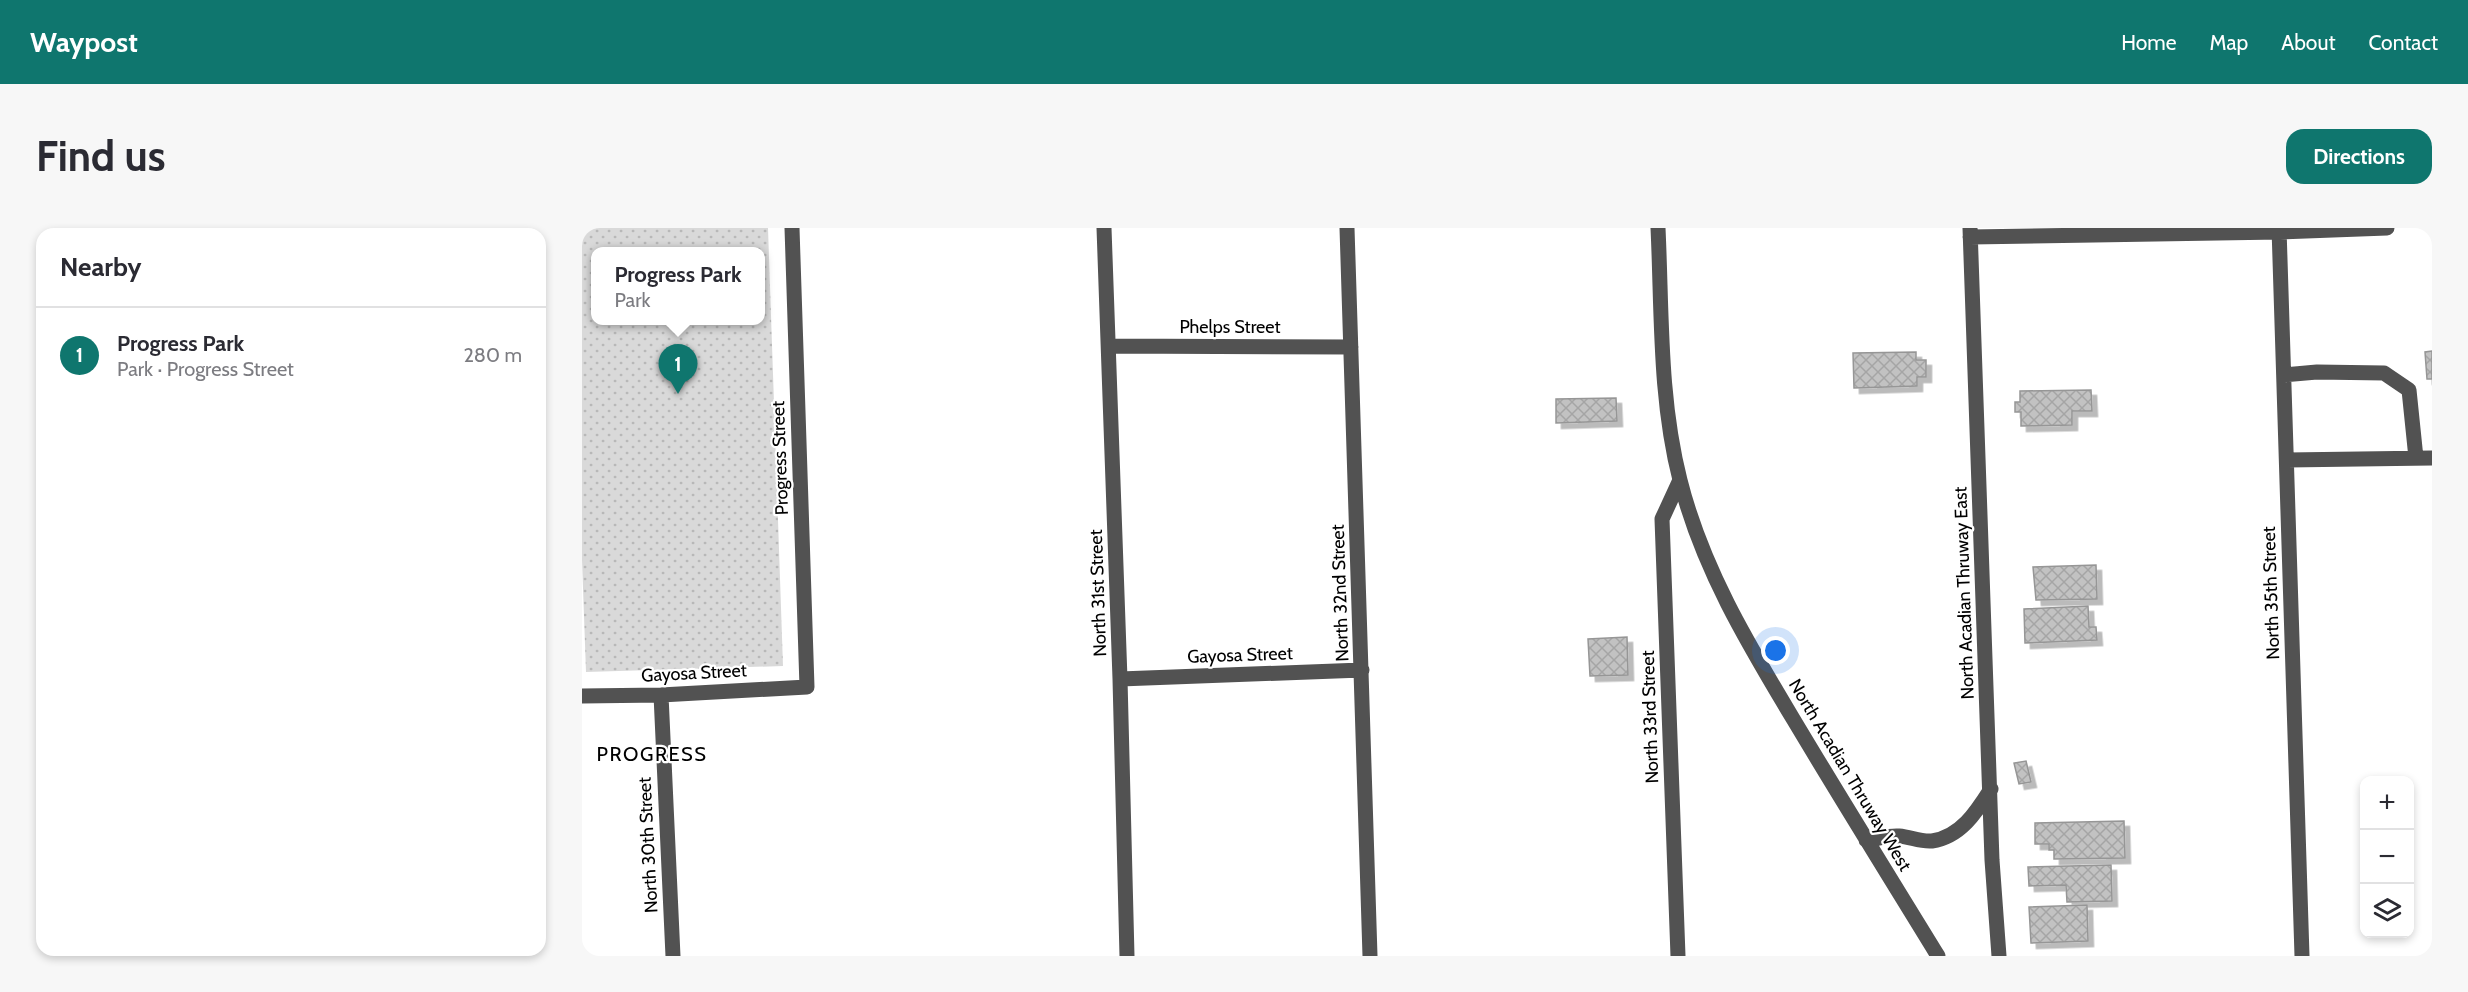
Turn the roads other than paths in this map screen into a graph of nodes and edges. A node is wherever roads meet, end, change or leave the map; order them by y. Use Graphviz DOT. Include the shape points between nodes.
graph roads {
  1 [pos="792,228"];
  2 [pos="1104,228"];
  3 [pos="1347,228"];
  4 [pos="1659,228"];
  5 [pos="2387,228"];
  6 [pos="2280,230"];
  7 [pos="1970,232"];
  8 [pos="1109,346"];
  9 [pos="1352,347"];
  10 [pos="2284,375"];
  11 [pos="2424,458"];
  12 [pos="2287,460"];
  13 [pos="1680,480"];
  14 [pos="1362,670"];
  15 [pos="1120,679"];
  16 [pos="807,687"];
  17 [pos="661,695"];
  18 [pos="582,696"];
  19 [pos="1990,789"];
  20 [pos="1866,840"];
  21 [pos="673,956"];
  22 [pos="1127,956"];
  23 [pos="1370,956"];
  24 [pos="1678,956"];
  25 [pos="1938,956"];
  26 [pos="1999,956"];
  27 [pos="2302,956"];
  1 -- 16 [label="street, Progress Street"];
  2 -- 8 [label="street, North 31st Street"];
  3 -- 9 [label="street, North 32nd Street"];
  4 -- 13 [label="street, North Acadian Thruway West" via="1665,389"];
  5 -- 6 [label="street"];
  6 -- 7 [label="street"];
  6 -- 10 [label="street, North 35th Street"];
  7 -- 19 [label="street, North Acadian Thruway East"];
  8 -- 9 [label="street, Phelps Street"];
  8 -- 15 [label="street, North 31st Street"];
  9 -- 14 [label="street, North 32nd Street"];
  10 -- 11 [label="street" via="2384,373 2409,390"];
  10 -- 12 [label="street, North 35th Street"];
  11 -- 12 [label="street"];
  12 -- 27 [label="street, North 35th Street"];
  13 -- 20 [label="street, North Acadian Thruway West" via="1717,585"];
  13 -- 24 [label="street, North 33rd Street" via="1662,519"];
  14 -- 15 [label="street, Gayosa Street"];
  14 -- 23 [label="street, North 32nd Street"];
  15 -- 22 [label="street, North 31st Street"];
  16 -- 17 [label="street, Gayosa Street"];
  17 -- 18 [label="street, Gayosa Street"];
  17 -- 21 [label="street, North 30th Street"];
  19 -- 20 [label="street" via="1974,816 1951,835 1933,841 1900,836"];
  19 -- 26 [label="street, North Acadian Thruway East"];
  20 -- 25 [label="street, North Acadian Thruway West"];
}
